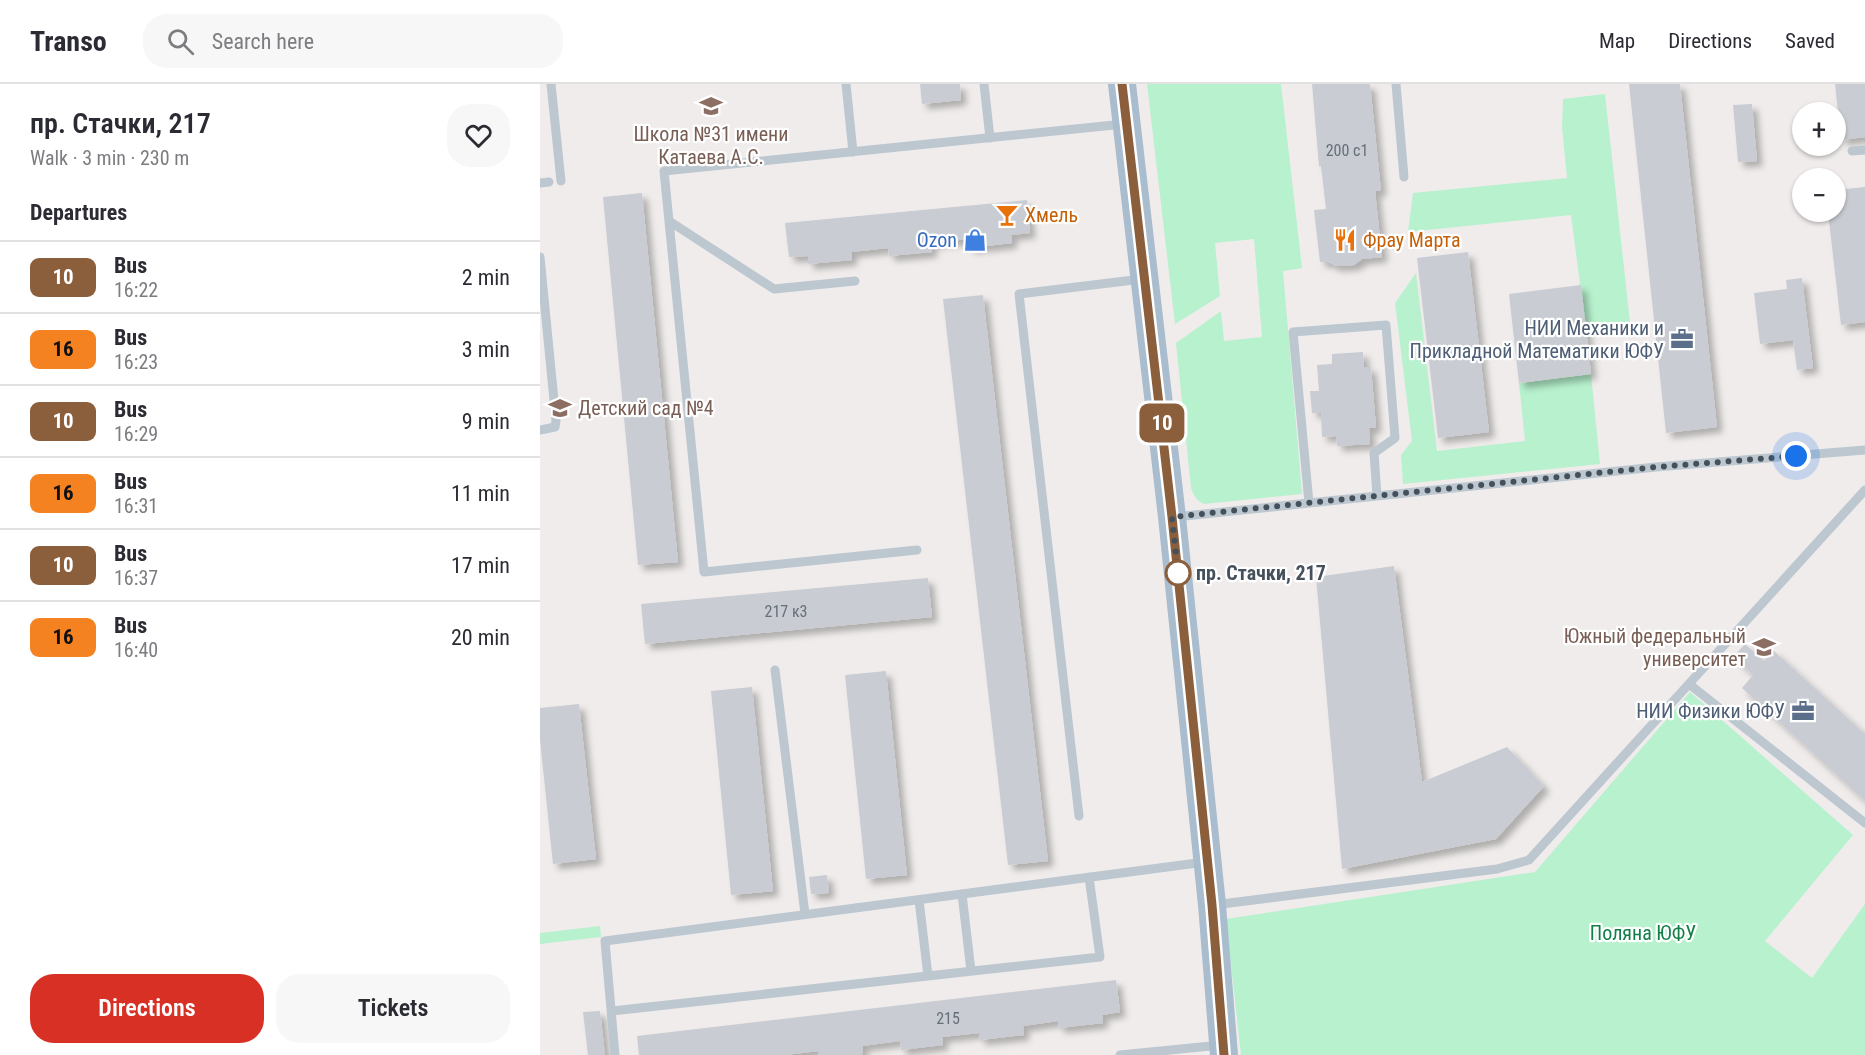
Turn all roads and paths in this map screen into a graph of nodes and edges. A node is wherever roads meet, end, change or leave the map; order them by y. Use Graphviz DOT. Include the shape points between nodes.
graph roads {
  1 [pos="551,84"];
  2 [pos="846,84"];
  3 [pos="984,84"];
  4 [pos="1122,84"];
  5 [pos="1396,84"];
  6 [pos="1127,124"];
  7 [pos="990,138"];
  8 [pos="1865,150"];
  9 [pos="1852,151"];
  10 [pos="853,152"];
  11 [pos="1404,177"];
  12 [pos="561,180"];
  13 [pos="669,221"];
  14 [pos="540,257"];
  15 [pos="1144,279"];
  16 [pos="855,281"];
  17 [pos="540,430"];
  18 [pos="1865,450"];
  19 [pos="1377,496"];
  20 [pos="1863,496"];
  21 [pos="1309,503"];
  22 [pos="1172,517"];
  23 [pos="917,550"];
  24 [pos="775,670"];
  25 [pos="1689,684"];
  26 [pos="1079,816"];
  27 [pos="1865,823"];
  28 [pos="1207,862"];
  29 [pos="1089,877"];
  30 [pos="962,894"];
  31 [pos="919,900"];
  32 [pos="1212,905"];
  33 [pos="805,914"];
  34 [pos="971,971"];
  35 [pos="928,976"];
  36 [pos="612,1011"];
  37 [pos="1224,1050"];
  38 [pos="615,1055"];
  39 [pos="1120,1055"];
  1 -- 12 [label="lane"];
  2 -- 10 [label="lane"];
  3 -- 7 [label="lane"];
  4 -- 6 [label="main road"];
  5 -- 11 [label="lane"];
  6 -- 7 [label="lane"];
  6 -- 15 [label="main road"];
  7 -- 10 [label="lane"];
  8 -- 9 [label="lane"];
  10 -- 13 [label="lane" via="664,171"];
  13 -- 16 [label="lane" via="774,289"];
  13 -- 23 [label="lane" via="704,572"];
  14 -- 17 [label="lane" via="556,421 555,427"];
  15 -- 22 [label="main road"];
  15 -- 26 [label="lane" via="1019,294"];
  18 -- 19 [label="lane"];
  19 -- 21 [label="lane"];
  19 -- 21 [label="lane" via="1374,453 1395,438 1386,325 1293,332"];
  20 -- 25 [label="lane"];
  21 -- 22 [label="lane"];
  22 -- 28 [label="main road"];
  24 -- 33 [label="lane"];
  25 -- 27 [label="lane"];
  25 -- 32 [label="lane" via="1529,860 1497,869"];
  28 -- 29 [label="lane"];
  28 -- 32 [label="main road"];
  29 -- 30 [label="lane"];
  29 -- 34 [label="lane" via="1100,957"];
  30 -- 31 [label="lane"];
  30 -- 34 [label="lane"];
  31 -- 33 [label="lane"];
  31 -- 35 [label="lane"];
  32 -- 37 [label="main road"];
  33 -- 36 [label="lane" via="605,941"];
  34 -- 35 [label="lane"];
  35 -- 36 [label="lane"];
  36 -- 38 [label="lane"];
  37 -- 39 [label="lane"];
}
